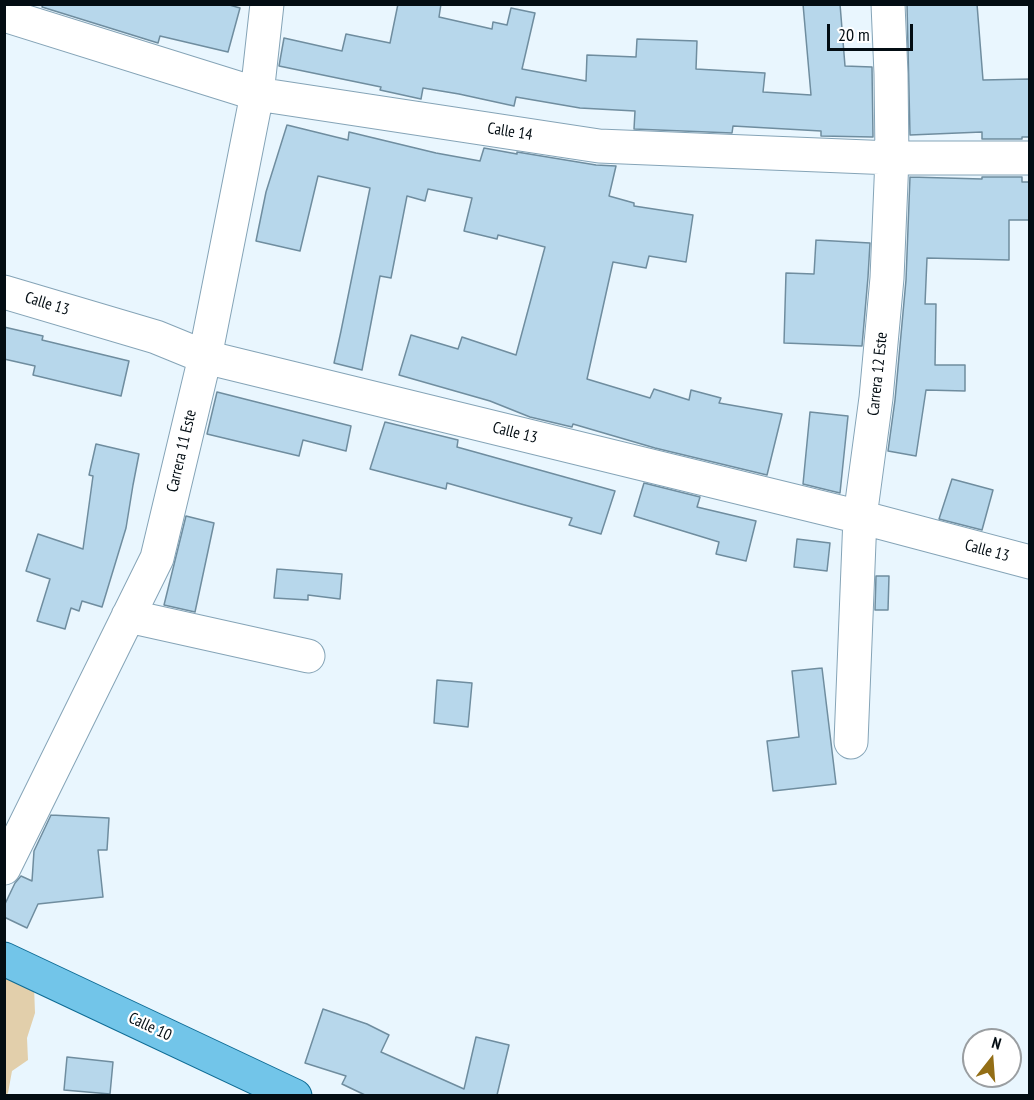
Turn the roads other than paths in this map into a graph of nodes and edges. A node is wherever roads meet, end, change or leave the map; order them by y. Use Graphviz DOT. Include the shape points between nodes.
graph roads {
  1 [pos="267,4"];
  2 [pos="888,4"];
  3 [pos="4,15"];
  4 [pos="257,94"];
  5 [pos="892,158"];
  6 [pos="1029,158"];
  7 [pos="4,292"];
  8 [pos="205,357"];
  9 [pos="860,517"];
  10 [pos="1029,562"];
  11 [pos="128,616"];
  12 [pos="308,656"];
  13 [pos="850,742"];
  14 [pos="4,868"];
  15 [pos="4,959"];
  16 [pos="295,1095"];
  1 -- 4 [label="street, Carrera 11 Este"];
  2 -- 5 [label="street, Carrera 12 Este"];
  3 -- 4 [label="street, Calle 14"];
  4 -- 5 [label="street, Calle 14" via="599,146"];
  4 -- 8 [label="street, Carrera 11 Este"];
  5 -- 6 [label="street, Calle 14"];
  5 -- 9 [label="street, Carrera 12 Este" via="887,278"];
  7 -- 8 [label="street, Calle 13" via="156,337"];
  8 -- 9 [label="street, Calle 13"];
  8 -- 11 [label="street, Carrera 11 Este" via="157,558"];
  9 -- 10 [label="street, Calle 13"];
  9 -- 13 [label="street, Carrera 12 Este"];
  11 -- 12 [label="street"];
  11 -- 14 [label="street, Carrera 11 Este"];
  15 -- 16 [label="main road, Calle 10"];
}
